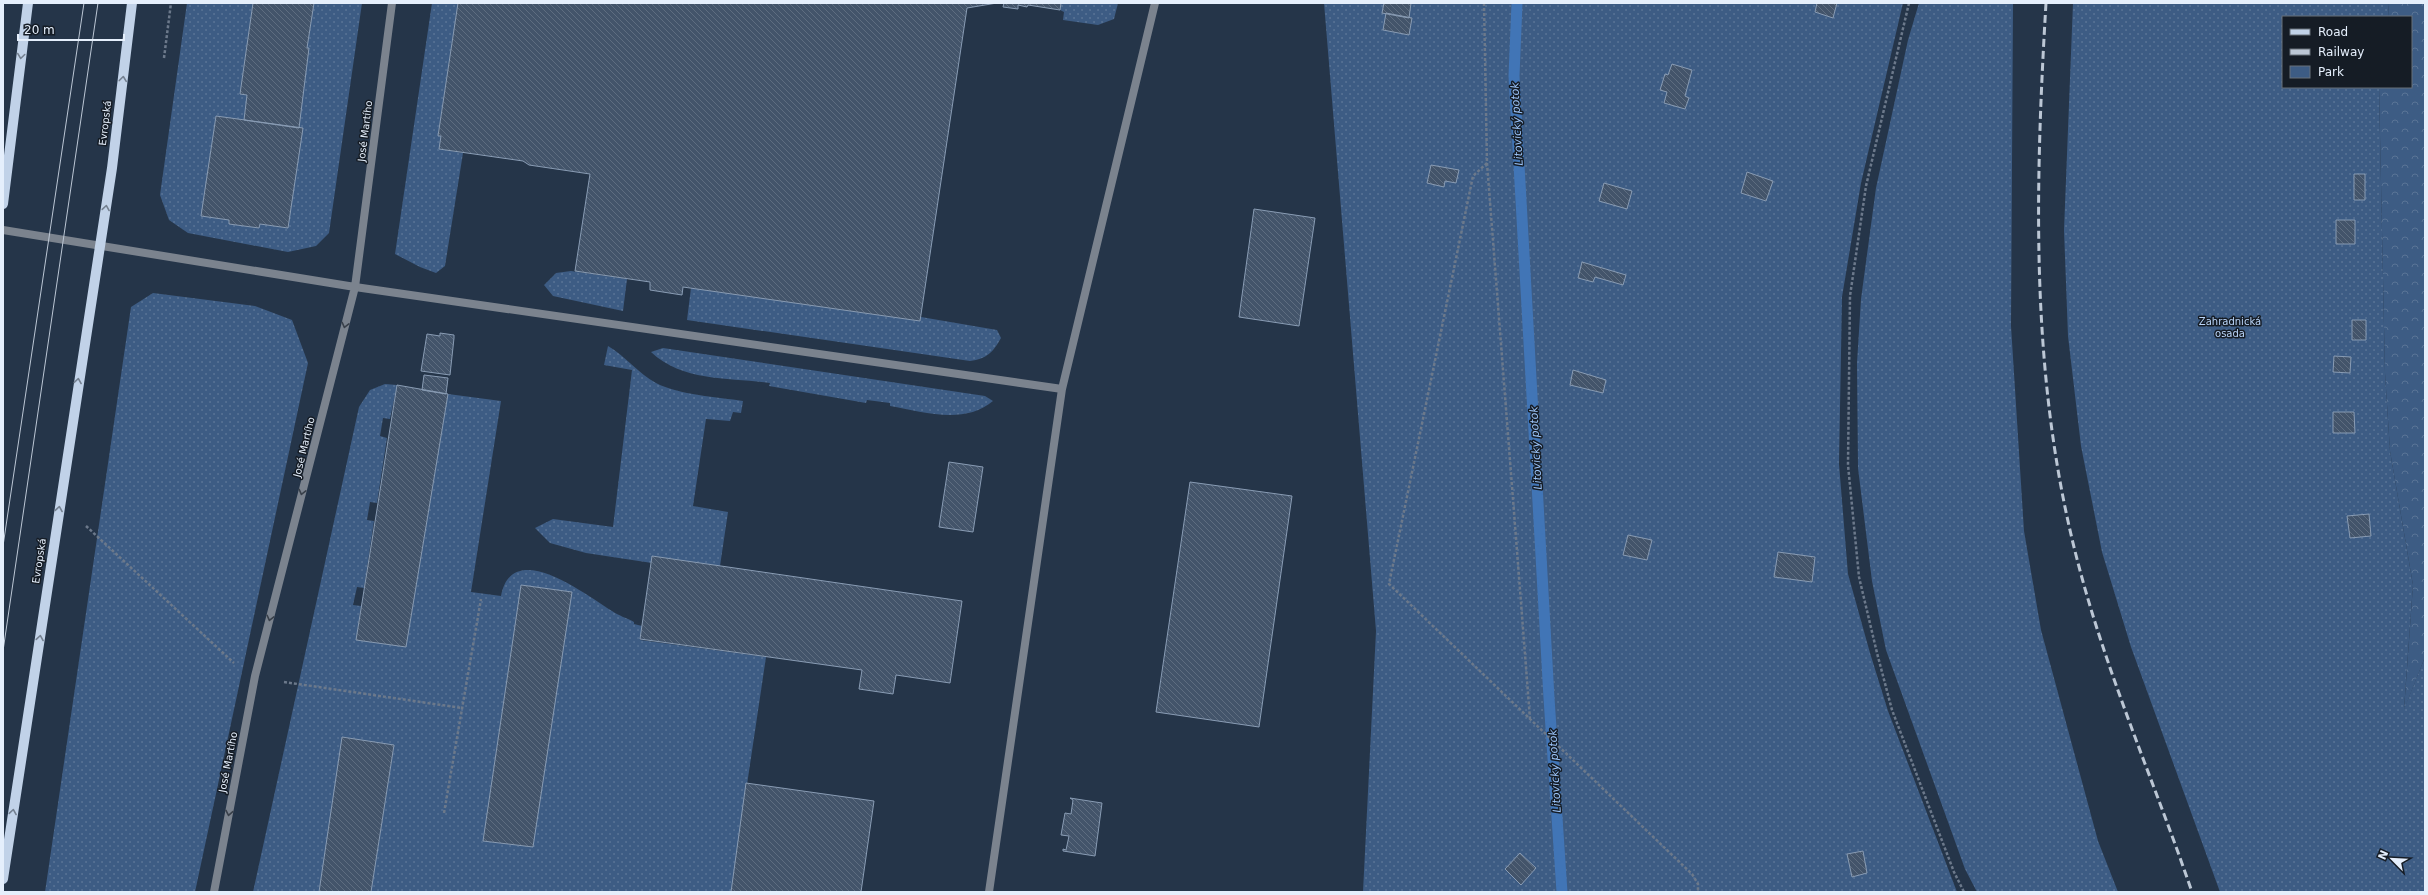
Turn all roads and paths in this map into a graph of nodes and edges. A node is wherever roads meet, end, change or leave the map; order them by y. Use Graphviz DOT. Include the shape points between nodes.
graph roads {
  1 [pos="28,3"];
  2 [pos="132,3"];
  3 [pos="171,3"];
  4 [pos="392,3"];
  5 [pos="1155,3"];
  6 [pos="1484,3"];
  7 [pos="1909,3"];
  8 [pos="164,58"];
  9 [pos="1487,163"];
  10 [pos="3,204"];
  11 [pos="3,230"];
  12 [pos="100,247"];
  13 [pos="355,287"];
  14 [pos="1062,389"];
  15 [pos="86,526"];
  16 [pos="480,599"];
  17 [pos="235,664"];
  18 [pos="284,682"];
  19 [pos="462,708"];
  20 [pos="1530,720"];
  21 [pos="444,813"];
  22 [pos="3,879"];
  23 [pos="214,892"];
  24 [pos="989,892"];
  25 [pos="1698,892"];
  26 [pos="1964,892"];
  1 -- 10 [label="main road, one-way"];
  12 -- 2 [label="main road, Evropská, one-way"];
  3 -- 8 [label="path"];
  4 -- 13 [label="street, José Martího"];
  5 -- 14 [label="street"];
  6 -- 9 [label="path"];
  7 -- 26 [label="path" via="1866,186 1850,296 1848,464 1859,577 1892,710"];
  9 -- 20 [label="path"];
  9 -- 20 [label="path" via="1473,176 1389,584"];
  11 -- 12 [label="street"];
  12 -- 13 [label="street"];
  22 -- 12 [label="main road, Evropská, one-way"];
  13 -- 14 [label="street"];
  13 -- 23 [label="street, José Martího, one-way" via="255,676"];
  14 -- 24 [label="street"];
  15 -- 17 [label="path"];
  16 -- 19 [label="path"];
  18 -- 19 [label="path"];
  19 -- 21 [label="path"];
  20 -- 25 [label="path" via="1692,874 1698,884"];
}
